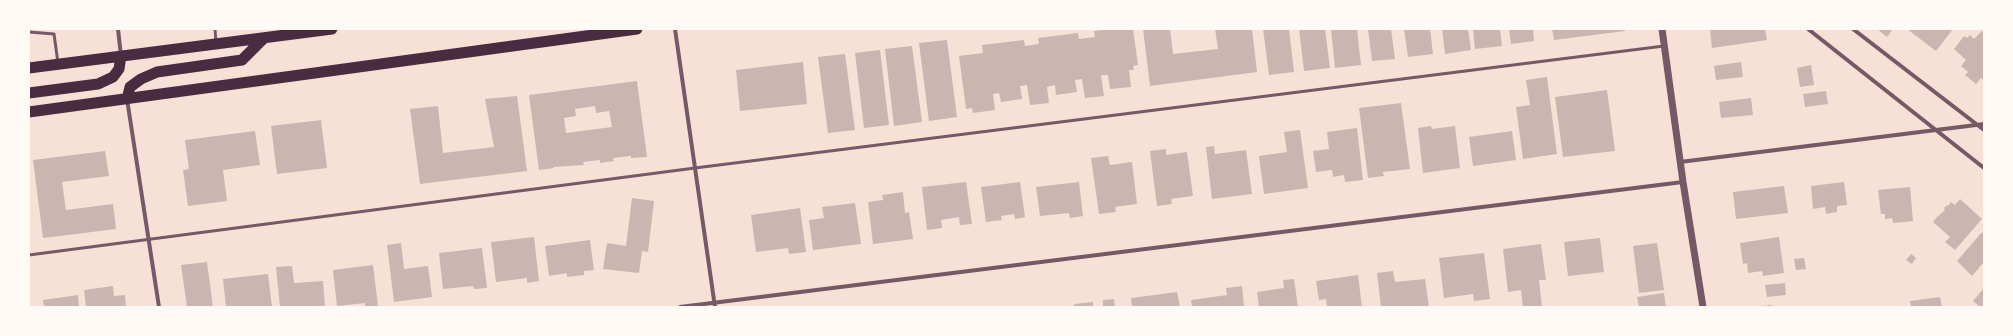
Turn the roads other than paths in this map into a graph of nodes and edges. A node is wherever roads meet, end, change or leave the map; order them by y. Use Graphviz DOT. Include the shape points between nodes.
graph roads {
  1 [pos="118,29"];
  2 [pos="215,29"];
  3 [pos="332,29"];
  4 [pos="636,29"];
  5 [pos="675,29"];
  6 [pos="1662,29"];
  7 [pos="1808,29"];
  8 [pos="1853,29"];
  9 [pos="29,32"];
  10 [pos="264,38"];
  11 [pos="216,44"];
  12 [pos="1664,46"];
  13 [pos="122,56"];
  14 [pos="58,65"];
  15 [pos="29,68"];
  16 [pos="29,93"];
  17 [pos="127,99"];
  18 [pos="29,112"];
  19 [pos="1984,124"];
  20 [pos="1977,125"];
  21 [pos="1937,130"];
  22 [pos="1984,130"];
  23 [pos="1680,162"];
  24 [pos="695,168"];
  25 [pos="1984,168"];
  26 [pos="1683,182"];
  27 [pos="148,239"];
  28 [pos="29,255"];
  29 [pos="714,305"];
  30 [pos="159,307"];
  31 [pos="680,307"];
  32 [pos="1703,307"];
  1 -- 13 [label="street"];
  2 -- 11 [label="lane"];
  3 -- 10 [label="highway"];
  4 -- 17 [label="highway"];
  5 -- 24 [label="street"];
  6 -- 12 [label="street"];
  7 -- 21 [label="street"];
  8 -- 20 [label="street"];
  9 -- 14 [label="lane" via="54,34"];
  10 -- 11 [label="highway"];
  10 -- 17 [label="highway" via="242,60 157,72 130,87"];
  11 -- 13 [label="highway"];
  12 -- 23 [label="street"];
  12 -- 24 [label="lane"];
  13 -- 14 [label="highway"];
  13 -- 16 [label="highway" via="119,69 113,77 98,84"];
  14 -- 15 [label="highway"];
  17 -- 18 [label="highway"];
  17 -- 27 [label="street"];
  19 -- 20 [label="street"];
  20 -- 21 [label="street"];
  20 -- 22 [label="street"];
  21 -- 23 [label="street"];
  21 -- 25 [label="street"];
  23 -- 26 [label="street"];
  24 -- 27 [label="lane"];
  24 -- 29 [label="street"];
  26 -- 29 [label="street"];
  26 -- 32 [label="street"];
  27 -- 28 [label="lane"];
  27 -- 30 [label="street"];
  29 -- 31 [label="street"];
}
